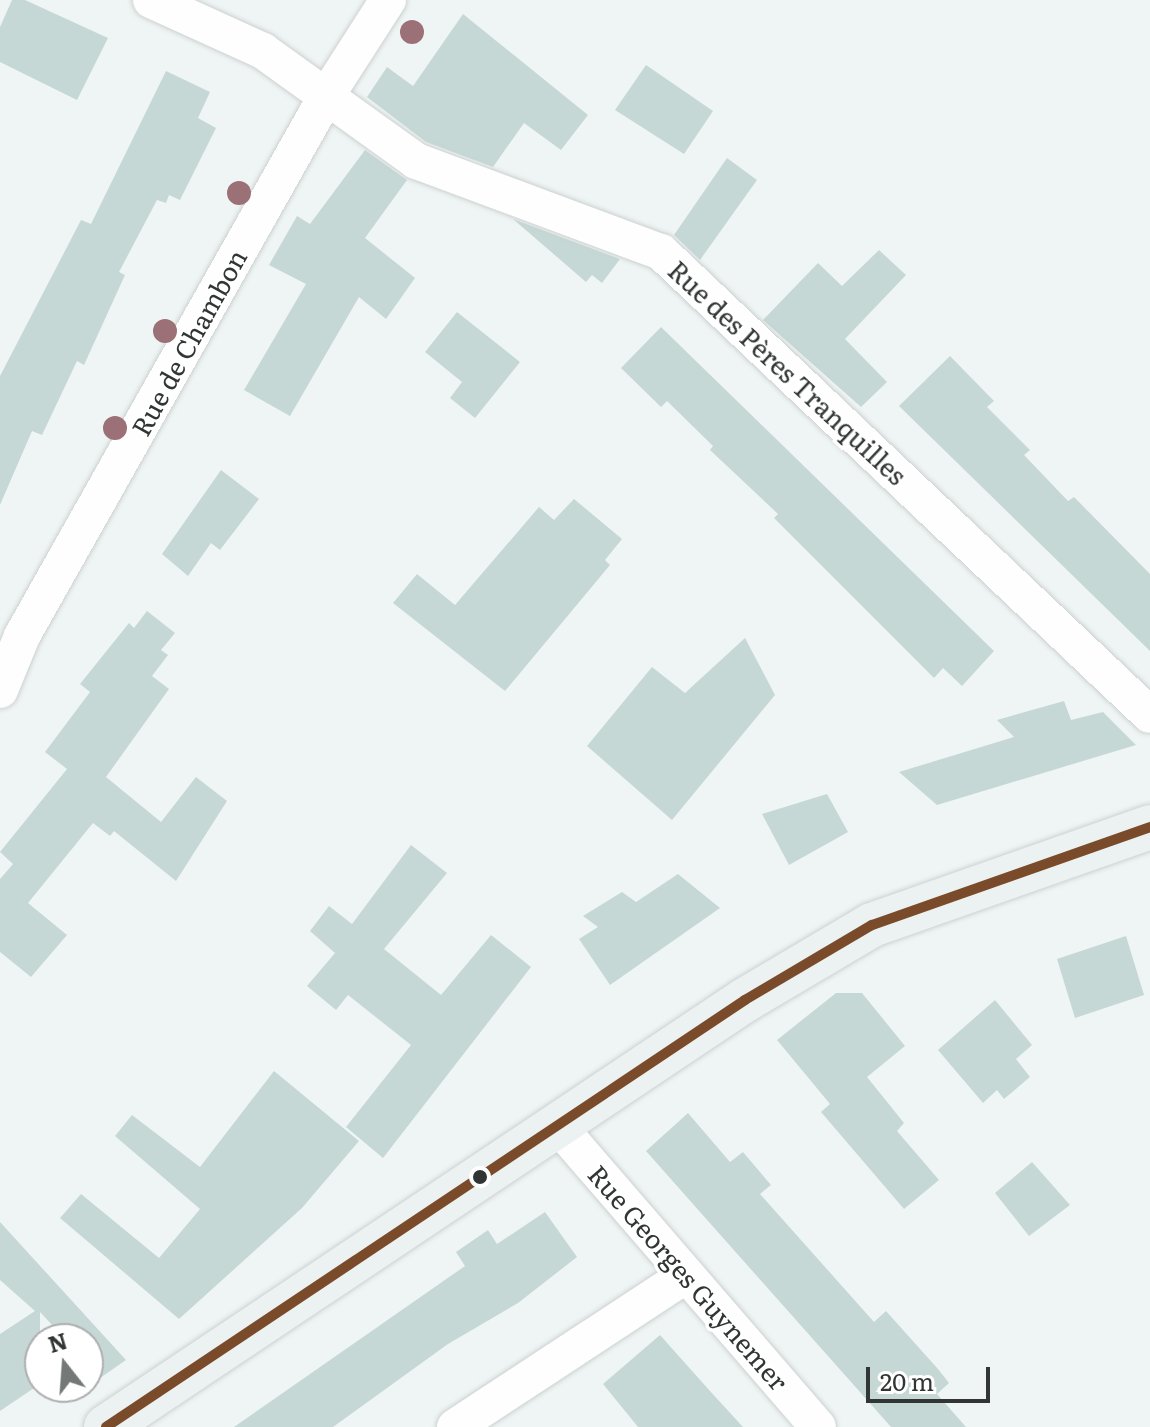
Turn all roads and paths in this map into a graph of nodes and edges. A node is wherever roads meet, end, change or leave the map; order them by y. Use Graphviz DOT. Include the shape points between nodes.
graph roads {
  1 [pos="151,0"];
  2 [pos="388,0"];
  3 [pos="327,95"];
  4 [pos="0,690"];
  5 [pos="1150,715"];
  6 [pos="1150,827"];
  7 [pos="559,1127"];
  8 [pos="685,1276"];
  9 [pos="106,1427"];
  10 [pos="455,1427"];
  11 [pos="818,1427"];
  1 -- 3 [label="street, Rue des Pères Tranquilles" via="263,51"];
  2 -- 3 [label="street, Rue de Chambon"];
  3 -- 4 [label="street, Rue de Chambon" via="22,636"];
  3 -- 5 [label="street, Rue des Pères Tranquilles" via="416,161 661,252"];
  6 -- 7 [label="main road" via="872,925 745,1000"];
  7 -- 8 [label="street, Rue Georges Guynemer"];
  7 -- 9 [label="main road"];
  8 -- 10 [label="street"];
  8 -- 11 [label="street, Rue Georges Guynemer"];
}
